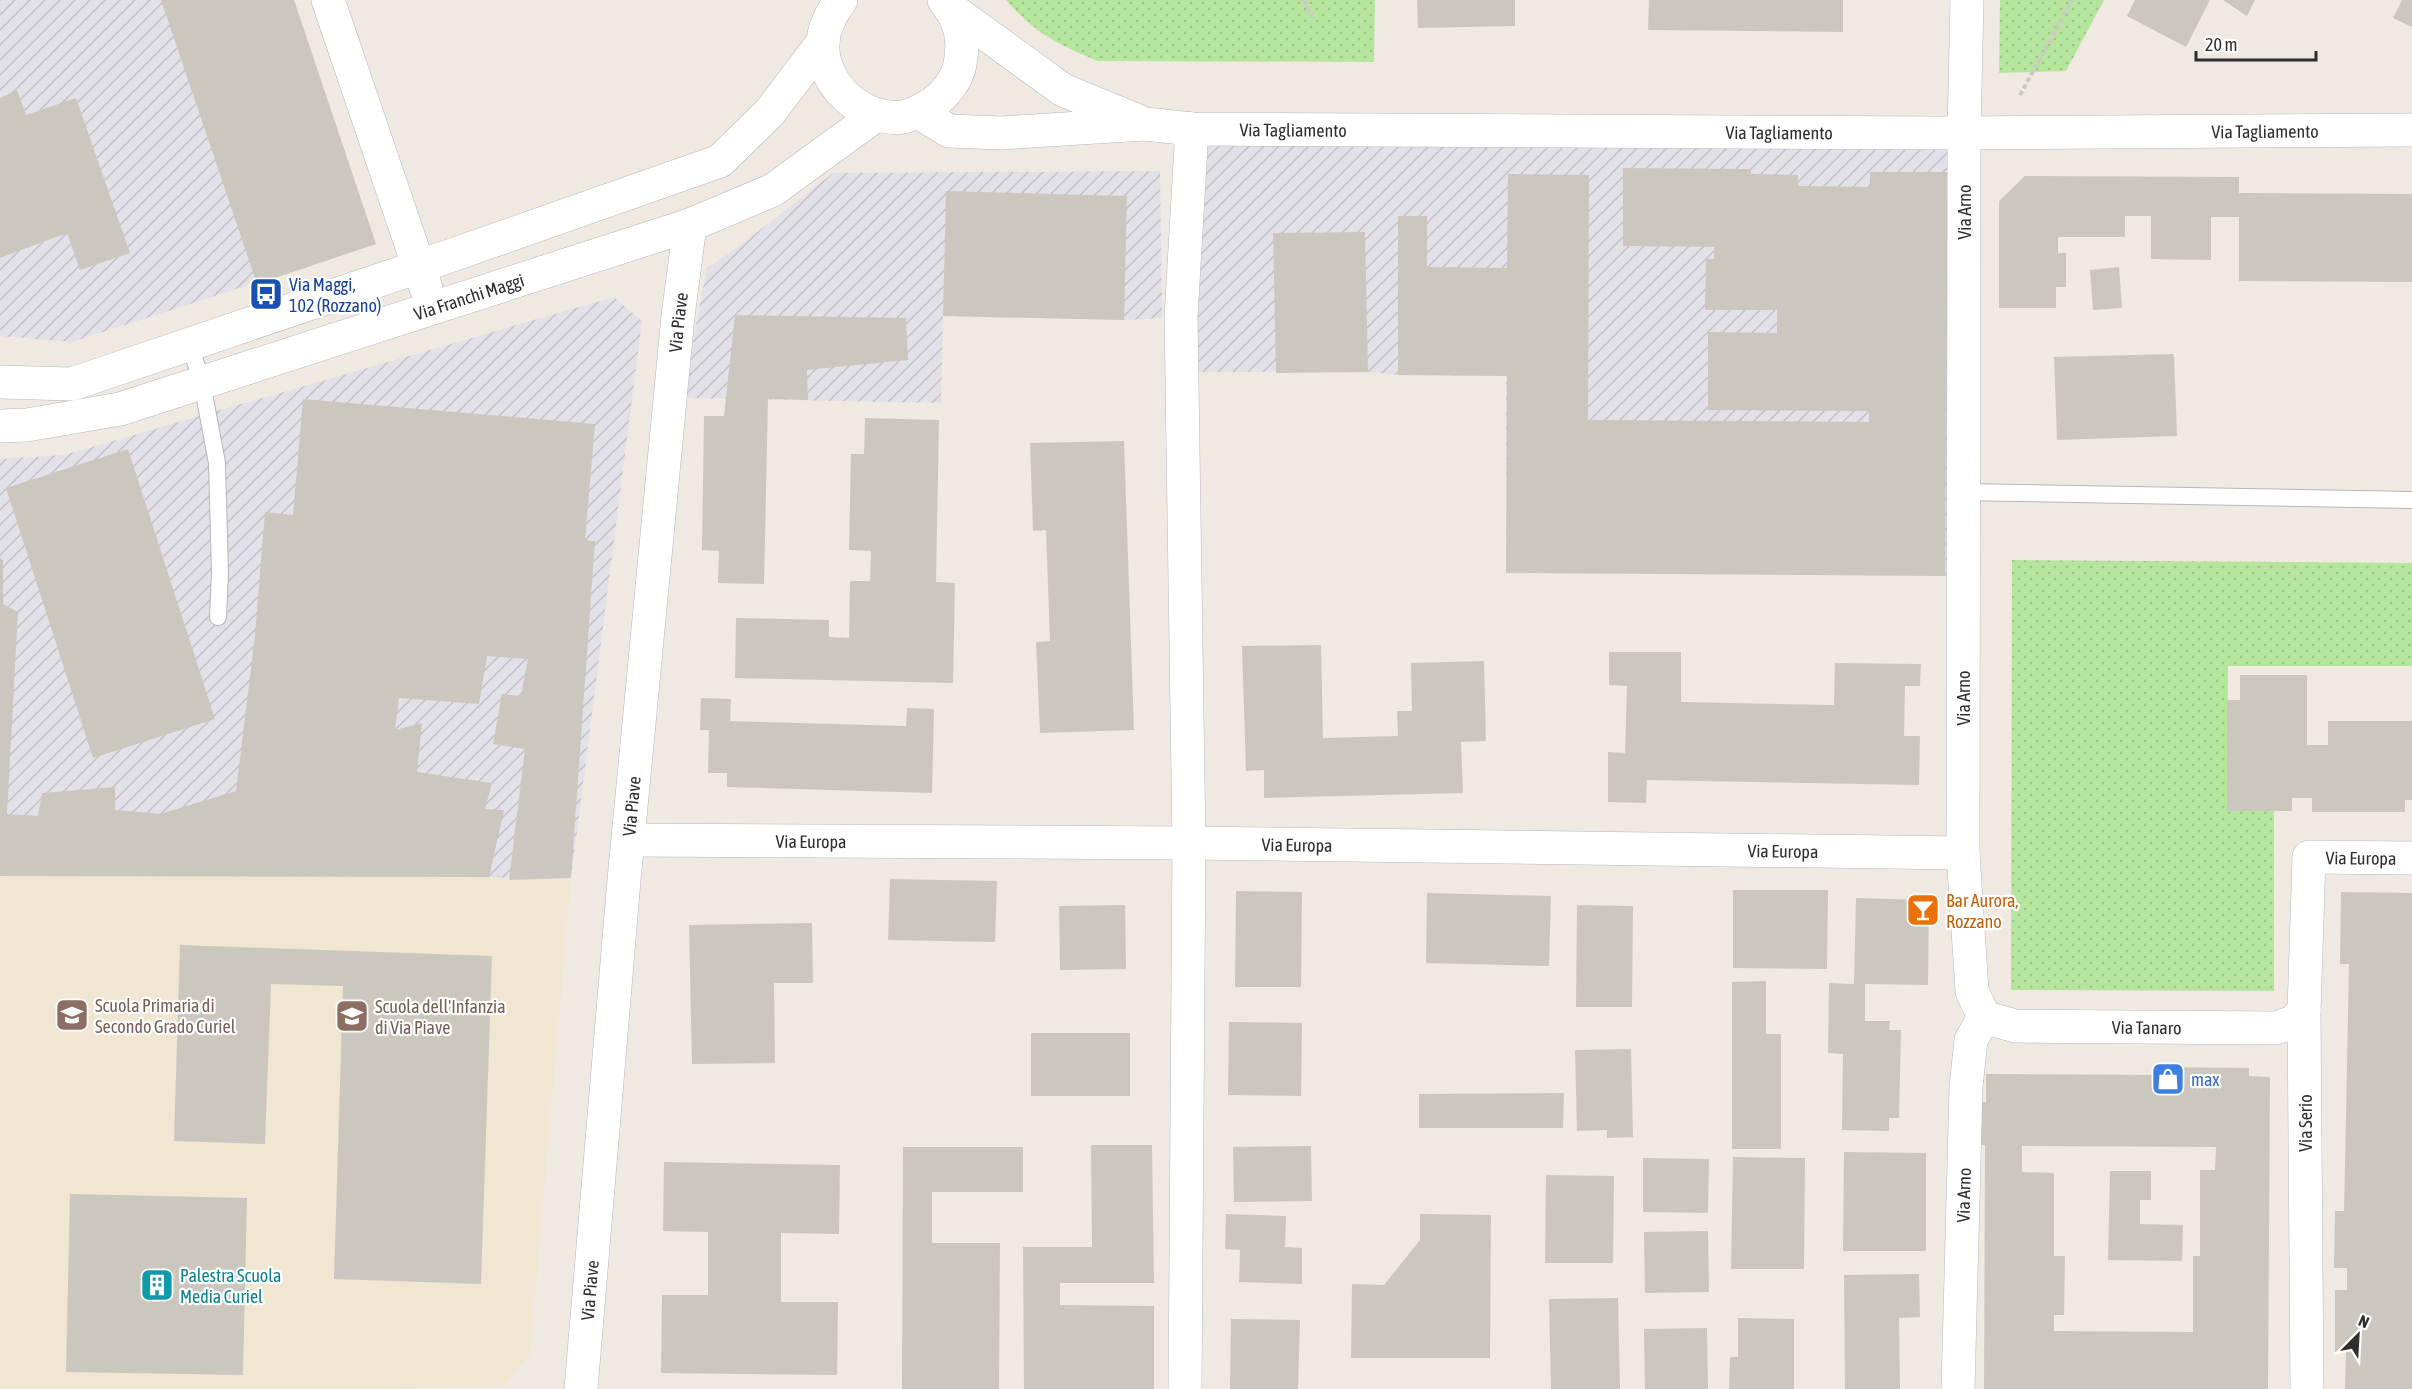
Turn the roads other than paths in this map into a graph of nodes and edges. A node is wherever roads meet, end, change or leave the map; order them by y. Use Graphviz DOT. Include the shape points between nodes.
graph roads {
  1 [pos="328,0"];
  2 [pos="841,0"];
  3 [pos="1966,0"];
  4 [pos="949,6"];
  5 [pos="823,42"];
  6 [pos="918,112"];
  7 [pos="876,115"];
  8 [pos="1145,124"];
  9 [pos="1192,129"];
  10 [pos="2412,130"];
  11 [pos="1964,133"];
  12 [pos="690,225"];
  13 [pos="418,267"];
  14 [pos="432,307"];
  15 [pos="190,345"];
  16 [pos="0,382"];
  17 [pos="202,382"];
  18 [pos="0,426"];
  19 [pos="1964,492"];
  20 [pos="2412,500"];
  21 [pos="218,617"];
  22 [pos="629,840"];
  23 [pos="1189,843"];
  24 [pos="1963,853"];
  25 [pos="2309,857"];
  26 [pos="2412,858"];
  27 [pos="2304,1011"];
  28 [pos="1984,1017"];
  29 [pos="582,1389"];
  30 [pos="1185,1389"];
  31 [pos="1958,1389"];
  32 [pos="2307,1389"];
  1 -- 13 [label="street"];
  2 -- 5 [label="street" via="829,17"];
  3 -- 11 [label="street, Via Arno"];
  4 -- 6 [label="street" via="963,46 958,72 942,97"];
  4 -- 8 [label="street, Via Tagliamento" via="1063,90"];
  5 -- 7 [label="street" via="826,68 844,97"];
  5 -- 13 [label="street" via="770,112 720,161"];
  6 -- 7 [label="street" via="903,117"];
  6 -- 8 [label="street, Via Tagliamento" via="949,131 1001,133"];
  7 -- 12 [label="street, Via Franchi Maggi" via="773,190"];
  8 -- 9 [label="street, Via Tagliamento"];
  9 -- 11 [label="street, Via Tagliamento"];
  9 -- 23 [label="street" via="1181,317"];
  10 -- 11 [label="street, Via Tagliamento"];
  11 -- 19 [label="street, Via Arno"];
  12 -- 14 [label="street, Via Franchi Maggi"];
  12 -- 22 [label="street, Via Piave"];
  13 -- 14 [label="street"];
  13 -- 15 [label="street"];
  14 -- 17 [label="street, Via Franchi Maggi"];
  15 -- 16 [label="street" via="72,384"];
  15 -- 17 [label="lane"];
  17 -- 18 [label="street, Via Franchi Maggi" via="120,409"];
  17 -- 21 [label="lane" via="217,463"];
  19 -- 20 [label="lane"];
  19 -- 24 [label="street, Via Arno"];
  22 -- 23 [label="street, Via Europa"];
  22 -- 29 [label="street, Via Piave"];
  23 -- 24 [label="street, Via Europa"];
  23 -- 30 [label="street"];
  24 -- 28 [label="street, Via Arno" via="1972,991"];
  25 -- 26 [label="street, Via Europa"];
  25 -- 27 [label="street, Via Serio"];
  27 -- 28 [label="street, Via Tanaro" via="2293,1022 2276,1028 2016,1026"];
  27 -- 32 [label="street, Via Serio"];
  28 -- 31 [label="street, Via Arno" via="1971,1040 1966,1087"];
}
